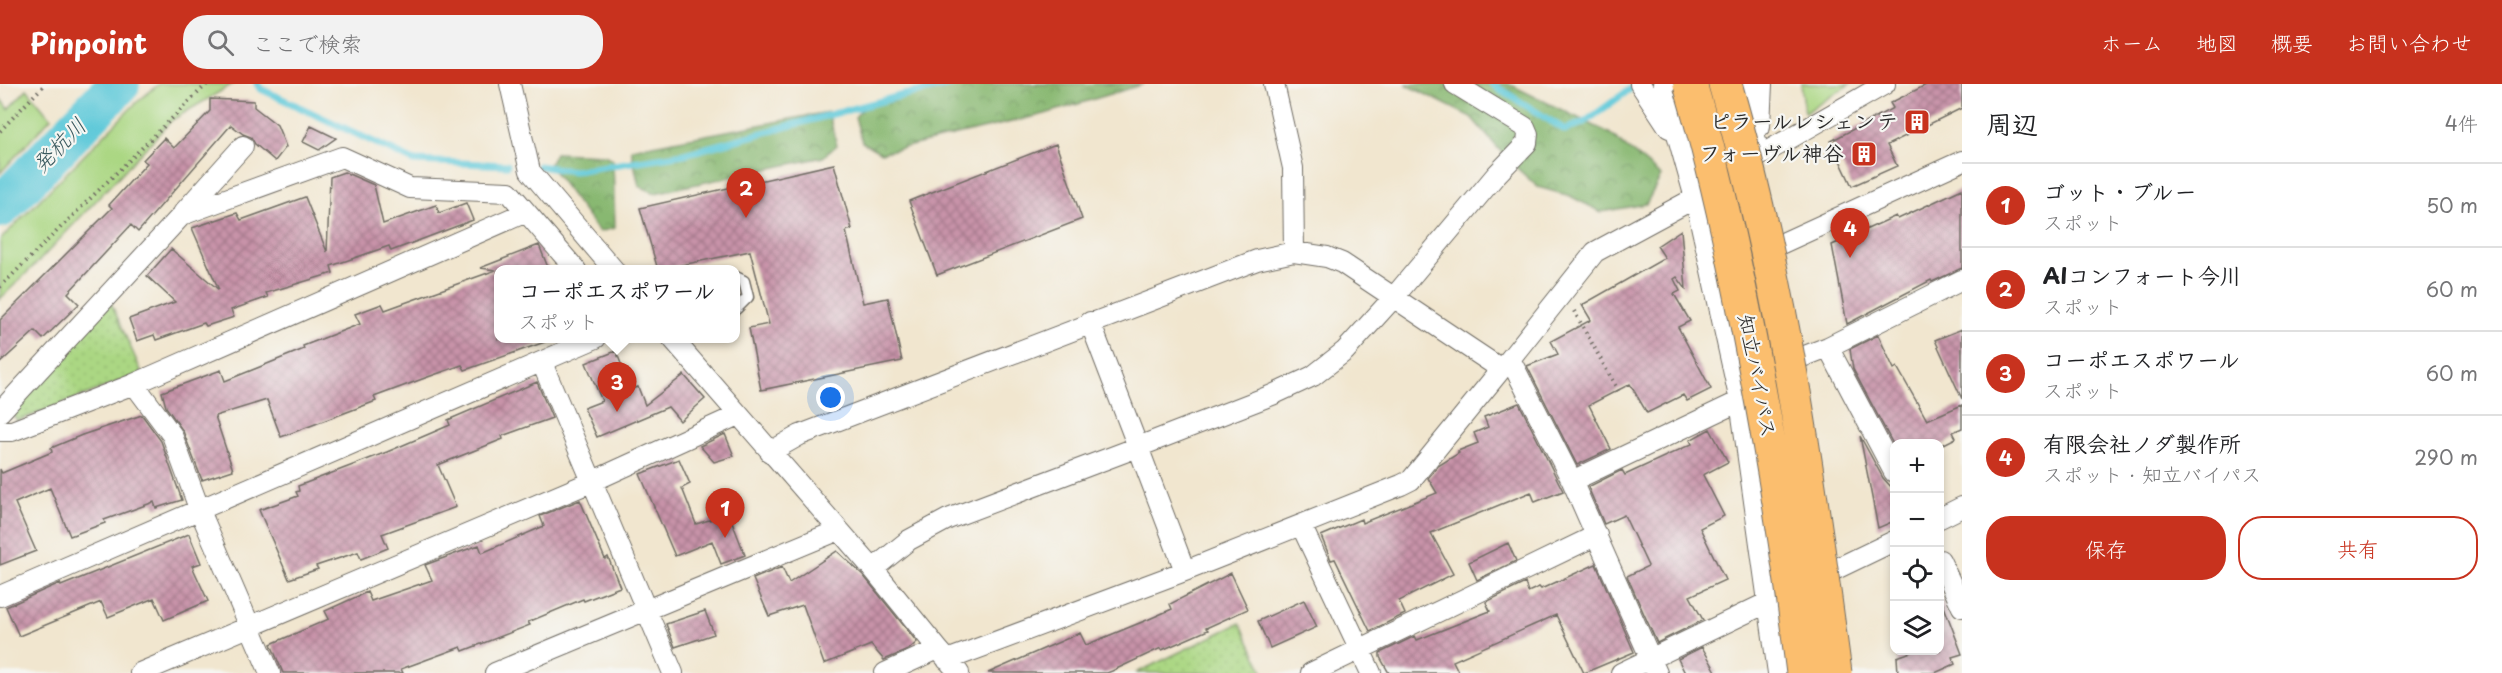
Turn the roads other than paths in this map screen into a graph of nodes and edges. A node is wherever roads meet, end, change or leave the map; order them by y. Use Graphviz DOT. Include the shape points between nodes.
graph roads {
  1 [pos="510,84"];
  2 [pos="1274,84"];
  3 [pos="1455,84"];
  4 [pos="1640,84"];
  5 [pos="1663,84"];
  6 [pos="1690,84"];
  7 [pos="1725,84"];
  8 [pos="1744,84"];
  9 [pos="1762,84"];
  10 [pos="1885,84"];
  11 [pos="1679,143"];
  12 [pos="243,146"];
  13 [pos="1759,156"];
  14 [pos="1962,161"];
  15 [pos="1695,198"];
  16 [pos="526,212"];
  17 [pos="182,214"];
  18 [pos="1776,246"];
  19 [pos="1294,252"];
  20 [pos="572,265"];
  21 [pos="611,265"];
  22 [pos="740,279"];
  23 [pos="1962,280"];
  24 [pos="1394,297"];
  25 [pos="740,304"];
  26 [pos="1090,322"];
  27 [pos="587,343"];
  28 [pos="675,343"];
  29 [pos="1828,347"];
  30 [pos="1797,359"];
  31 [pos="542,363"];
  32 [pos="1505,364"];
  33 [pos="134,384"];
  34 [pos="1740,401"];
  35 [pos="0,412"];
  36 [pos="738,415"];
  37 [pos="0,430"];
  38 [pos="1137,447"];
  39 [pos="770,452"];
  40 [pos="1890,464"];
  41 [pos="1572,481"];
  42 [pos="591,482"];
  43 [pos="1962,507"];
  44 [pos="200,511"];
  45 [pos="1944,517"];
  46 [pos="1302,525"];
  47 [pos="839,530"];
  48 [pos="1597,535"];
  49 [pos="1890,542"];
  50 [pos="873,569"];
  51 [pos="1944,569"];
  52 [pos="1185,571"];
  53 [pos="1831,572"];
  54 [pos="0,596"];
  55 [pos="1769,602"];
  56 [pos="1962,607"];
  57 [pos="647,611"];
  58 [pos="250,625"];
  59 [pos="1358,649"];
  60 [pos="948,661"];
  61 [pos="1653,665"];
  62 [pos="140,673"];
  63 [pos="270,673"];
  64 [pos="495,673"];
  65 [pos="673,673"];
  66 [pos="885,673"];
  67 [pos="1311,673"];
  68 [pos="1371,673"];
  69 [pos="1620,673"];
  70 [pos="1778,673"];
  71 [pos="1803,673"];
  72 [pos="1835,673"];
  73 [pos="1843,673"];
  1 -- 21 [label="street" via="530,171"];
  2 -- 19 [label="street" via="1293,168"];
  3 -- 24 [label="street" via="1525,127 1527,143"];
  4 -- 11 [label="street"];
  5 -- 11 [label="street"];
  6 -- 71 [label="highway, 知立バイパス, bridge" via="1707,140 1740,290 1774,468"];
  7 -- 72 [label="highway, 知立バイパス, bridge" via="1784,333 1813,501"];
  8 -- 13 [label="street"];
  9 -- 13 [label="street"];
  10 -- 13 [label="street"];
  11 -- 15 [label="street"];
  12 -- 17 [label="street"];
  13 -- 18 [label="street"];
  14 -- 18 [label="street"];
  15 -- 32 [label="street" via="1595,252"];
  15 -- 34 [label="street"];
  16 -- 17 [label="street" via="509,192 410,188 342,157"];
  16 -- 20 [label="street"];
  16 -- 33 [label="street"];
  17 -- 35 [label="street"];
  18 -- 30 [label="street"];
  19 -- 24 [label="street" via="1342,263"];
  19 -- 26 [label="street" via="1257,260"];
  22 -- 25 [label="lane" via="748,297"];
  23 -- 29 [label="street"];
  24 -- 32 [label="street"];
  24 -- 38 [label="street" via="1346,351 1313,376"];
  26 -- 38 [label="street"];
  26 -- 39 [label="street" via="800,435"];
  27 -- 31 [label="street"];
  28 -- 36 [label="street"];
  29 -- 30 [label="street"];
  29 -- 40 [label="street"];
  30 -- 53 [label="street"];
  31 -- 42 [label="street"];
  31 -- 44 [label="street"];
  32 -- 41 [label="street"];
  32 -- 46 [label="street" via="1411,480"];
  33 -- 37 [label="street" via="12,431"];
  33 -- 44 [label="street" via="172,435"];
  34 -- 41 [label="street"];
  34 -- 55 [label="street"];
  36 -- 39 [label="street"];
  36 -- 42 [label="street"];
  38 -- 50 [label="street" via="948,519 909,540"];
  38 -- 52 [label="street"];
  39 -- 47 [label="street"];
  41 -- 48 [label="street"];
  42 -- 57 [label="street"];
  42 -- 58 [label="street"];
  43 -- 45 [label="street"];
  44 -- 54 [label="street"];
  44 -- 58 [label="street"];
  46 -- 52 [label="street"];
  46 -- 59 [label="street"];
  47 -- 50 [label="street"];
  47 -- 57 [label="street"];
  48 -- 59 [label="street"];
  48 -- 61 [label="street"];
  49 -- 53 [label="street"];
  50 -- 60 [label="street"];
  51 -- 56 [label="street"];
  52 -- 60 [label="street"];
  53 -- 55 [label="street"];
  53 -- 73 [label="street"];
  55 -- 61 [label="street"];
  55 -- 70 [label="street"];
  57 -- 64 [label="street"];
  57 -- 65 [label="street"];
  58 -- 62 [label="street"];
  58 -- 63 [label="street"];
  59 -- 67 [label="street"];
  59 -- 68 [label="street"];
  60 -- 66 [label="street"];
  61 -- 69 [label="street"];
}
